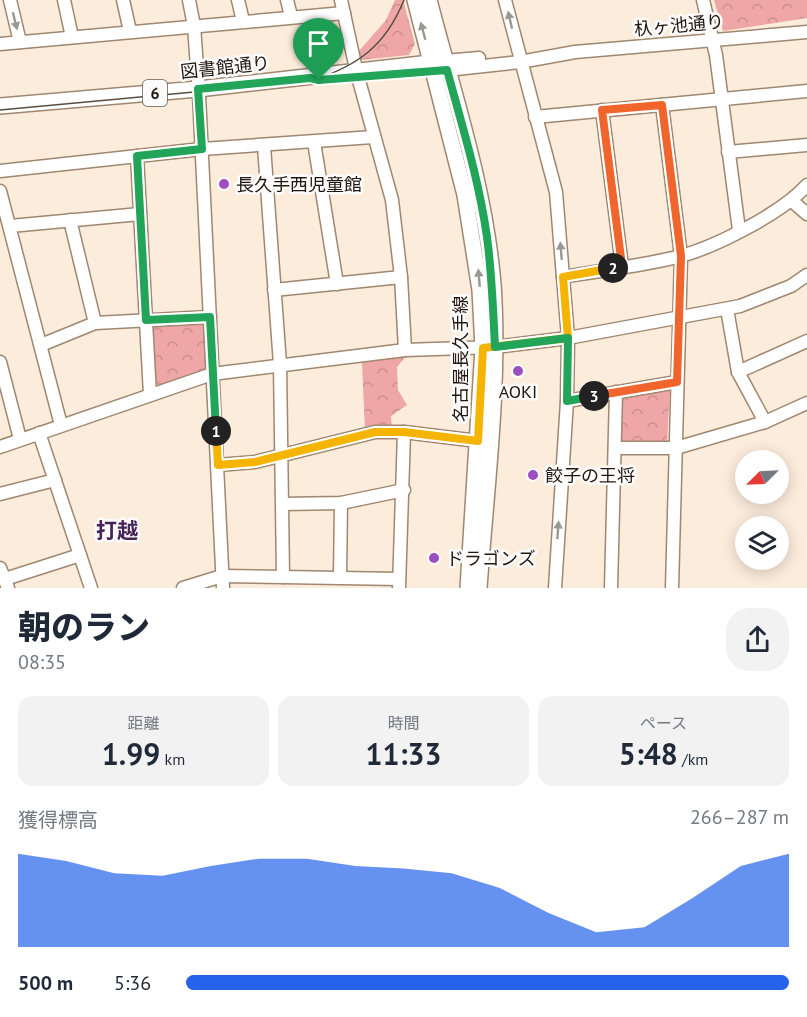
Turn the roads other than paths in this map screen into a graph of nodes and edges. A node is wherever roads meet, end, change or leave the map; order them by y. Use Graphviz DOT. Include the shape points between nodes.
graph roads {
  1 [pos="10,0"];
  2 [pos="64,0"];
  3 [pos="123,0"];
  4 [pos="189,0"];
  5 [pos="238,0"];
  6 [pos="287,0"];
  7 [pos="340,0"];
  8 [pos="415,0"];
  9 [pos="429,0"];
  10 [pos="505,0"];
  11 [pos="703,0"];
  12 [pos="344,13"];
  13 [pos="291,16"];
  14 [pos="243,21"];
  15 [pos="194,26"];
  16 [pos="130,32"];
  17 [pos="807,32"];
  18 [pos="72,37"];
  19 [pos="713,40"];
  20 [pos="20,42"];
  21 [pos="0,44"];
  22 [pos="519,58"];
  23 [pos="439,67"];
  24 [pos="357,73"];
  25 [pos="198,89"];
  26 [pos="807,91"];
  27 [pos="722,99"];
  28 [pos="662,105"];
  29 [pos="0,106"];
  30 [pos="602,110"];
  31 [pos="535,117"];
  32 [pos="373,137"];
  33 [pos="314,142"];
  34 [pos="807,145"];
  35 [pos="264,146"];
  36 [pos="202,149"];
  37 [pos="728,152"];
  38 [pos="137,156"];
  39 [pos="0,171"];
  40 [pos="807,184"];
  41 [pos="0,191"];
  42 [pos="792,201"];
  43 [pos="140,214"];
  44 [pos="807,214"];
  45 [pos="70,220"];
  46 [pos="10,226"];
  47 [pos="739,231"];
  48 [pos="681,256"];
  49 [pos="622,266"];
  50 [pos="401,277"];
  51 [pos="563,277"];
  52 [pos="806,280"];
  53 [pos="337,284"];
  54 [pos="274,290"];
  55 [pos="727,309"];
  56 [pos="210,317"];
  57 [pos="679,319"];
  58 [pos="146,320"];
  59 [pos="95,323"];
  60 [pos="568,338"];
  61 [pos="807,341"];
  62 [pos="41,345"];
  63 [pos="489,347"];
  64 [pos="405,350"];
  65 [pos="0,362"];
  66 [pos="280,364"];
  67 [pos="738,372"];
  68 [pos="212,374"];
  69 [pos="677,382"];
  70 [pos="616,392"];
  71 [pos="150,395"];
  72 [pos="567,401"];
  73 [pos="807,403"];
  74 [pos="765,422"];
  75 [pos="62,425"];
  76 [pos="39,432"];
  77 [pos="404,432"];
  78 [pos="20,440"];
  79 [pos="478,441"];
  80 [pos="0,447"];
  81 [pos="615,448"];
  82 [pos="676,448"];
  83 [pos="284,455"];
  84 [pos="218,465"];
  85 [pos="55,480"];
  86 [pos="404,490"];
  87 [pos="0,494"];
  88 [pos="342,503"];
  89 [pos="283,504"];
  90 [pos="80,555"];
  91 [pos="283,577"];
  92 [pos="4,578"];
  93 [pos="340,578"];
  94 [pos="222,582"];
  95 [pos="399,584"];
  96 [pos="91,588"];
  97 [pos="183,588"];
  98 [pos="468,588"];
  99 [pos="479,588"];
  100 [pos="555,588"];
  101 [pos="611,588"];
  102 [pos="672,588"];
  1 -- 20 [label="street, one-way"];
  2 -- 18 [label="street"];
  3 -- 16 [label="street"];
  4 -- 15 [label="street"];
  5 -- 14 [label="street"];
  6 -- 13 [label="street"];
  7 -- 12 [label="street"];
  23 -- 8 [label="main road, one-way"];
  9 -- 23 [label="main road"];
  22 -- 10 [label="street, one-way"];
  11 -- 19 [label="street"];
  12 -- 13 [label="street"];
  12 -- 24 [label="street"];
  13 -- 14 [label="street"];
  14 -- 15 [label="street"];
  15 -- 16 [label="street"];
  15 -- 25 [label="street"];
  16 -- 18 [label="street"];
  17 -- 19 [label="street, 杁ヶ池通り"];
  18 -- 20 [label="street"];
  19 -- 22 [label="street, 杁ヶ池通り"];
  19 -- 27 [label="street"];
  20 -- 21 [label="street"];
  22 -- 23 [label="street, 杁ヶ池通り"];
  22 -- 31 [label="street"];
  23 -- 24 [label="main road, 図書館通り / 6"];
  23 -- 63 [label="main road, 名古屋長久手線" via="478,188 487,235 493,284"];
  24 -- 25 [label="main road, 図書館通り / 6"];
  24 -- 32 [label="street"];
  25 -- 29 [label="main road, 図書館通り / 6"];
  25 -- 36 [label="street"];
  26 -- 27 [label="street"];
  27 -- 28 [label="street"];
  27 -- 37 [label="street"];
  28 -- 30 [label="street"];
  28 -- 48 [label="street"];
  30 -- 31 [label="street"];
  30 -- 49 [label="street"];
  51 -- 31 [label="street, one-way" via="556,192"];
  32 -- 33 [label="street"];
  32 -- 50 [label="street" via="392,200"];
  33 -- 35 [label="street"];
  33 -- 53 [label="street"];
  34 -- 37 [label="street"];
  35 -- 36 [label="street"];
  35 -- 54 [label="street"];
  36 -- 38 [label="street"];
  36 -- 56 [label="street"];
  37 -- 47 [label="street"];
  38 -- 39 [label="street"];
  38 -- 43 [label="street"];
  40 -- 42 [label="street"];
  41 -- 46 [label="street"];
  42 -- 44 [label="street"];
  42 -- 47 [label="street"];
  43 -- 45 [label="street"];
  43 -- 58 [label="street"];
  45 -- 46 [label="street"];
  45 -- 59 [label="street"];
  46 -- 62 [label="street"];
  47 -- 48 [label="street"];
  48 -- 49 [label="street"];
  48 -- 57 [label="street"];
  49 -- 51 [label="street"];
  50 -- 53 [label="street"];
  50 -- 64 [label="street"];
  51 -- 60 [label="street"];
  52 -- 55 [label="street"];
  53 -- 54 [label="street"];
  54 -- 66 [label="street"];
  55 -- 57 [label="street"];
  55 -- 67 [label="street"];
  56 -- 58 [label="street"];
  56 -- 68 [label="street"];
  57 -- 60 [label="street"];
  57 -- 69 [label="street"];
  58 -- 59 [label="street"];
  58 -- 71 [label="street"];
  59 -- 62 [label="street"];
  60 -- 63 [label="street"];
  60 -- 72 [label="street"];
  61 -- 67 [label="street"];
  62 -- 75 [label="street"];
  63 -- 64 [label="street"];
  63 -- 79 [label="main road, 名古屋長久手線"];
  63 -- 99 [label="main road, 名古屋長久手線"];
  64 -- 66 [label="street"];
  65 -- 78 [label="street"];
  66 -- 68 [label="street"];
  66 -- 83 [label="street"];
  67 -- 74 [label="street"];
  68 -- 71 [label="street"];
  68 -- 84 [label="street"];
  69 -- 70 [label="street"];
  69 -- 82 [label="street"];
  70 -- 72 [label="street"];
  70 -- 81 [label="street"];
  71 -- 75 [label="street"];
  100 -- 72 [label="street, one-way"];
  73 -- 74 [label="street"];
  74 -- 82 [label="street"];
  75 -- 76 [label="street"];
  76 -- 78 [label="street"];
  76 -- 85 [label="street"];
  77 -- 79 [label="street"];
  77 -- 83 [label="street" via="375,432"];
  77 -- 86 [label="street"];
  78 -- 80 [label="street"];
  79 -- 98 [label="main road, 名古屋長久手線"];
  81 -- 82 [label="street"];
  81 -- 101 [label="street"];
  82 -- 102 [label="street"];
  83 -- 84 [label="street"];
  83 -- 89 [label="street"];
  84 -- 94 [label="street"];
  85 -- 87 [label="street"];
  85 -- 90 [label="street"];
  86 -- 88 [label="street"];
  86 -- 95 [label="street"];
  88 -- 89 [label="street"];
  88 -- 93 [label="street"];
  89 -- 91 [label="street"];
  90 -- 92 [label="street"];
  90 -- 96 [label="street"];
  91 -- 93 [label="street"];
  91 -- 94 [label="street"];
  93 -- 95 [label="street"];
  94 -- 97 [label="street"];
}
